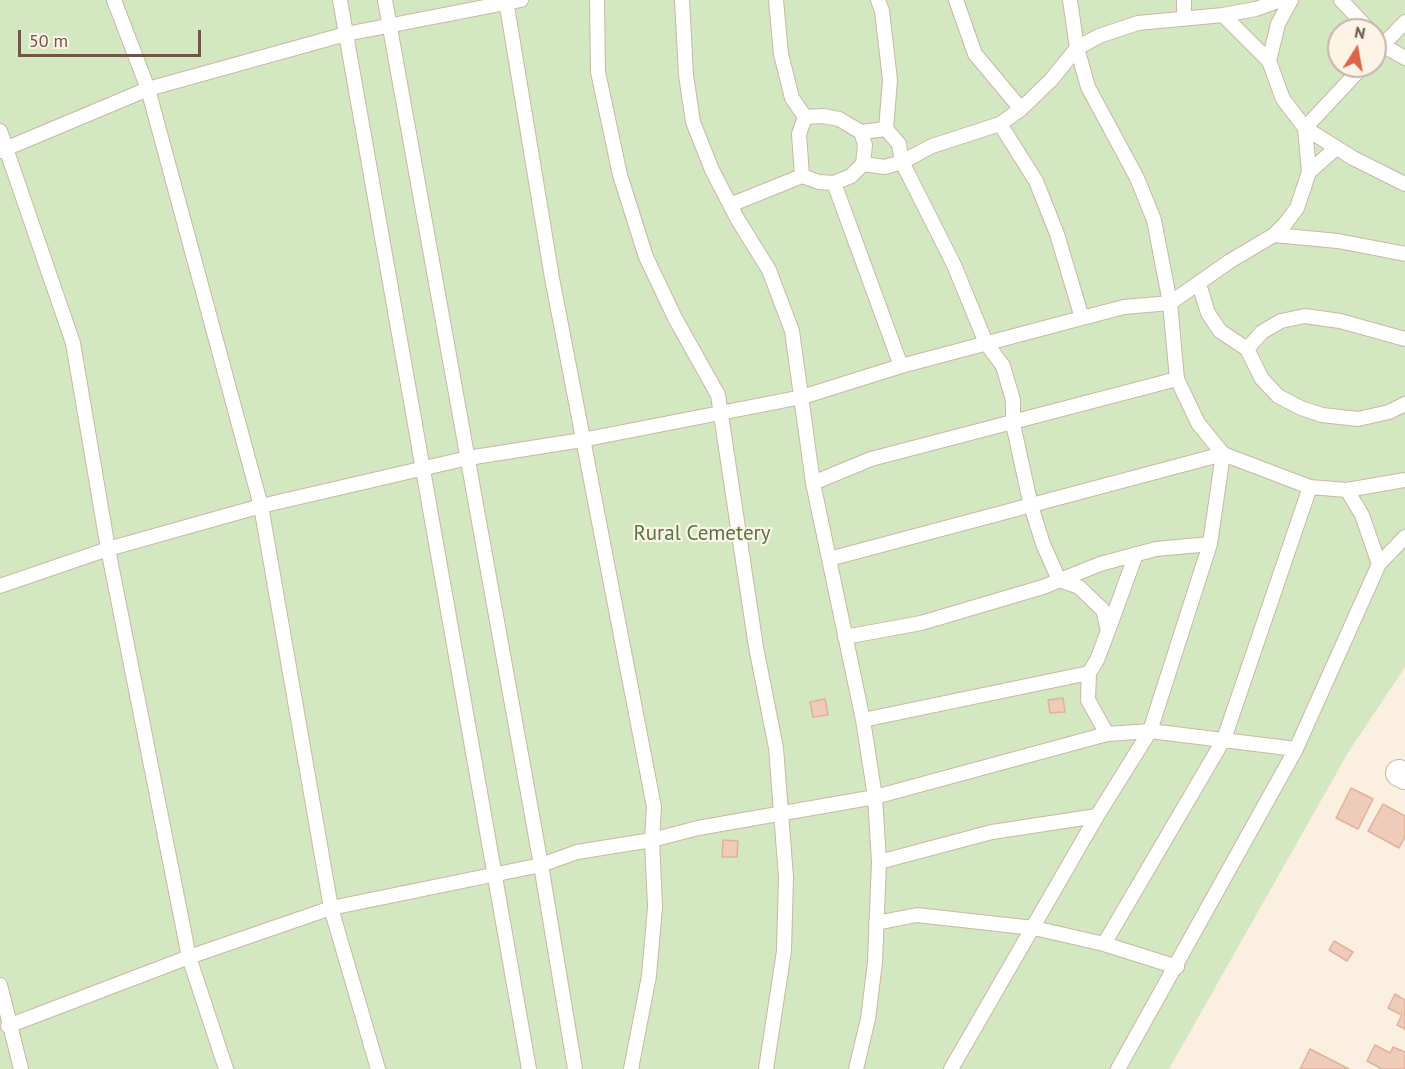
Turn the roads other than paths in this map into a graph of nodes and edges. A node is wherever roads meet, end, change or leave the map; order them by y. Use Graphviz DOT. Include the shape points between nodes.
graph roads {
  1 [pos="114,0"];
  2 [pos="340,0"];
  3 [pos="385,0"];
  4 [pos="521,0"];
  5 [pos="597,0"];
  6 [pos="682,0"];
  7 [pos="776,0"];
  8 [pos="878,0"];
  9 [pos="956,0"];
  10 [pos="1070,0"];
  11 [pos="1184,0"];
  12 [pos="1281,0"];
  13 [pos="1291,0"];
  14 [pos="1341,0"];
  15 [pos="505,1"];
  16 [pos="1222,15"];
  17 [pos="1184,18"];
  18 [pos="1358,18"];
  19 [pos="1405,22"];
  20 [pos="389,24"];
  21 [pos="346,34"];
  22 [pos="1387,37"];
  23 [pos="1077,48"];
  24 [pos="1387,50"];
  25 [pos="1405,58"];
  26 [pos="1269,61"];
  27 [pos="1352,78"];
  28 [pos="148,89"];
  29 [pos="1021,109"];
  30 [pos="806,117"];
  31 [pos="1000,124"];
  32 [pos="886,129"];
  33 [pos="1305,129"];
  34 [pos="0,131"];
  35 [pos="861,132"];
  36 [pos="1336,148"];
  37 [pos="4,149"];
  38 [pos="902,162"];
  39 [pos="863,164"];
  40 [pos="1309,172"];
  41 [pos="802,176"];
  42 [pos="834,183"];
  43 [pos="1405,184"];
  44 [pos="730,205"];
  45 [pos="1274,235"];
  46 [pos="1405,254"];
  47 [pos="1198,284"];
  48 [pos="1170,303"];
  49 [pos="1082,318"];
  50 [pos="1405,339"];
  51 [pos="986,343"];
  52 [pos="1247,349"];
  53 [pos="901,366"];
  54 [pos="1177,379"];
  55 [pos="802,397"];
  56 [pos="1405,404"];
  57 [pos="719,413"];
  58 [pos="1013,424"];
  59 [pos="582,440"];
  60 [pos="1223,454"];
  61 [pos="468,458"];
  62 [pos="422,469"];
  63 [pos="1405,480"];
  64 [pos="813,483"];
  65 [pos="1310,487"];
  66 [pos="1347,490"];
  67 [pos="261,506"];
  68 [pos="1031,506"];
  69 [pos="1405,537"];
  70 [pos="1210,544"];
  71 [pos="108,549"];
  72 [pos="1136,554"];
  73 [pos="829,559"];
  74 [pos="1379,564"];
  75 [pos="1059,580"];
  76 [pos="0,586"];
  77 [pos="1108,631"];
  78 [pos="845,637"];
  79 [pos="1089,673"];
  80 [pos="863,720"];
  81 [pos="1150,731"];
  82 [pos="1107,734"];
  83 [pos="1224,739"];
  84 [pos="1296,749"];
  85 [pos="875,796"];
  86 [pos="781,814"];
  87 [pos="1097,816"];
  88 [pos="652,840"];
  89 [pos="879,862"];
  90 [pos="541,865"];
  91 [pos="496,874"];
  92 [pos="331,908"];
  93 [pos="876,923"];
  94 [pos="1034,927"];
  95 [pos="1104,944"];
  96 [pos="189,957"];
  97 [pos="1177,967"];
  98 [pos="0,985"];
  99 [pos="8,1026"];
  100 [pos="21,1069"];
  101 [pos="226,1069"];
  102 [pos="378,1069"];
  103 [pos="529,1069"];
  104 [pos="575,1069"];
  105 [pos="631,1069"];
  106 [pos="766,1069"];
  107 [pos="856,1069"];
  108 [pos="951,1069"];
  109 [pos="1118,1069"];
  1 -- 28 [label="lane"];
  2 -- 21 [label="lane"];
  3 -- 20 [label="lane"];
  4 -- 15 [label="lane"];
  5 -- 57 [label="lane" via="598,72 620,175 645,257 718,395"];
  6 -- 44 [label="lane" via="693,122"];
  7 -- 30 [label="lane" via="781,54 792,98"];
  8 -- 32 [label="lane" via="890,80"];
  9 -- 29 [label="lane" via="975,54"];
  10 -- 23 [label="lane"];
  11 -- 17 [label="lane"];
  12 -- 16 [label="lane"];
  13 -- 26 [label="lane" via="1278,24"];
  14 -- 18 [label="lane"];
  15 -- 20 [label="lane"];
  15 -- 59 [label="lane"];
  16 -- 17 [label="lane"];
  16 -- 26 [label="lane"];
  17 -- 23 [label="lane" via="1138,23"];
  19 -- 22 [label="lane"];
  20 -- 21 [label="lane"];
  20 -- 61 [label="lane"];
  21 -- 28 [label="lane"];
  21 -- 62 [label="lane"];
  23 -- 29 [label="lane"];
  23 -- 48 [label="lane" via="1088,87 1137,178 1154,220"];
  24 -- 25 [label="lane"];
  26 -- 33 [label="lane" via="1283,99"];
  27 -- 33 [label="lane"];
  28 -- 37 [label="lane"];
  28 -- 67 [label="lane"];
  29 -- 31 [label="lane"];
  30 -- 35 [label="lane" via="839,119"];
  30 -- 41 [label="lane" via="799,134"];
  31 -- 38 [label="lane" via="932,146"];
  31 -- 49 [label="lane" via="1040,191"];
  32 -- 35 [label="lane"];
  32 -- 38 [label="lane" via="899,144"];
  33 -- 36 [label="lane"];
  33 -- 40 [label="lane"];
  34 -- 37 [label="lane"];
  35 -- 39 [label="lane" via="865,145"];
  36 -- 40 [label="lane"];
  36 -- 43 [label="lane"];
  37 -- 71 [label="lane" via="73,343"];
  38 -- 39 [label="lane" via="885,167"];
  38 -- 51 [label="lane" via="954,265"];
  39 -- 42 [label="lane"];
  40 -- 45 [label="lane" via="1297,208"];
  41 -- 42 [label="lane"];
  41 -- 44 [label="lane"];
  42 -- 53 [label="lane"];
  44 -- 55 [label="lane" via="769,270 792,331"];
  45 -- 46 [label="lane" via="1338,241"];
  45 -- 47 [label="lane"];
  47 -- 48 [label="lane"];
  47 -- 52 [label="lane" via="1208,313 1220,331"];
  48 -- 49 [label="lane" via="1124,307"];
  48 -- 54 [label="lane"];
  49 -- 51 [label="lane"];
  50 -- 52 [label="lane" via="1305,316 1281,321 1262,332"];
  51 -- 53 [label="lane"];
  51 -- 58 [label="lane" via="1003,366 1012,400"];
  52 -- 56 [label="lane" via="1262,379 1278,396 1300,408 1322,415 1358,418 1389,412"];
  53 -- 55 [label="lane"];
  54 -- 58 [label="lane"];
  54 -- 60 [label="lane" via="1198,423"];
  55 -- 57 [label="lane"];
  55 -- 64 [label="lane"];
  57 -- 59 [label="lane"];
  57 -- 86 [label="lane" via="776,748"];
  58 -- 64 [label="lane" via="871,459"];
  58 -- 68 [label="lane"];
  59 -- 61 [label="lane"];
  59 -- 88 [label="lane" via="654,807"];
  60 -- 65 [label="lane"];
  60 -- 68 [label="lane"];
  60 -- 70 [label="lane"];
  61 -- 62 [label="lane"];
  61 -- 90 [label="lane"];
  62 -- 67 [label="lane"];
  62 -- 91 [label="lane"];
  63 -- 66 [label="lane"];
  64 -- 73 [label="lane"];
  65 -- 66 [label="lane"];
  65 -- 83 [label="lane"];
  66 -- 74 [label="lane" via="1362,515"];
  67 -- 71 [label="lane"];
  67 -- 92 [label="lane"];
  68 -- 73 [label="lane"];
  68 -- 75 [label="lane"];
  69 -- 74 [label="lane"];
  70 -- 72 [label="lane"];
  70 -- 81 [label="lane"];
  71 -- 76 [label="lane"];
  71 -- 96 [label="lane"];
  72 -- 75 [label="lane"];
  72 -- 77 [label="lane"];
  73 -- 78 [label="lane"];
  74 -- 84 [label="lane"];
  75 -- 77 [label="lane" via="1079,587 1103,610"];
  75 -- 78 [label="lane" via="921,623"];
  77 -- 79 [label="lane"];
  78 -- 80 [label="lane"];
  79 -- 80 [label="lane"];
  79 -- 82 [label="lane" via="1088,700"];
  80 -- 85 [label="lane"];
  81 -- 82 [label="lane"];
  81 -- 83 [label="lane"];
  81 -- 87 [label="lane"];
  82 -- 85 [label="lane"];
  83 -- 84 [label="lane"];
  83 -- 95 [label="lane"];
  84 -- 97 [label="lane"];
  85 -- 86 [label="lane"];
  85 -- 89 [label="lane"];
  86 -- 88 [label="lane"];
  86 -- 106 [label="lane" via="786,877 784,951"];
  87 -- 89 [label="lane" via="992,832"];
  87 -- 94 [label="lane"];
  88 -- 90 [label="lane" via="577,852"];
  88 -- 105 [label="lane" via="655,907 649,976"];
  89 -- 93 [label="lane"];
  90 -- 91 [label="lane"];
  90 -- 104 [label="lane"];
  91 -- 92 [label="lane"];
  91 -- 103 [label="lane"];
  92 -- 96 [label="lane"];
  92 -- 102 [label="lane"];
  93 -- 94 [label="lane" via="917,915"];
  93 -- 107 [label="lane" via="868,1019"];
  94 -- 95 [label="lane"];
  94 -- 108 [label="lane"];
  95 -- 97 [label="lane"];
  96 -- 99 [label="lane"];
  96 -- 101 [label="lane"];
  97 -- 109 [label="lane"];
  98 -- 99 [label="lane"];
  99 -- 100 [label="lane"];
}
